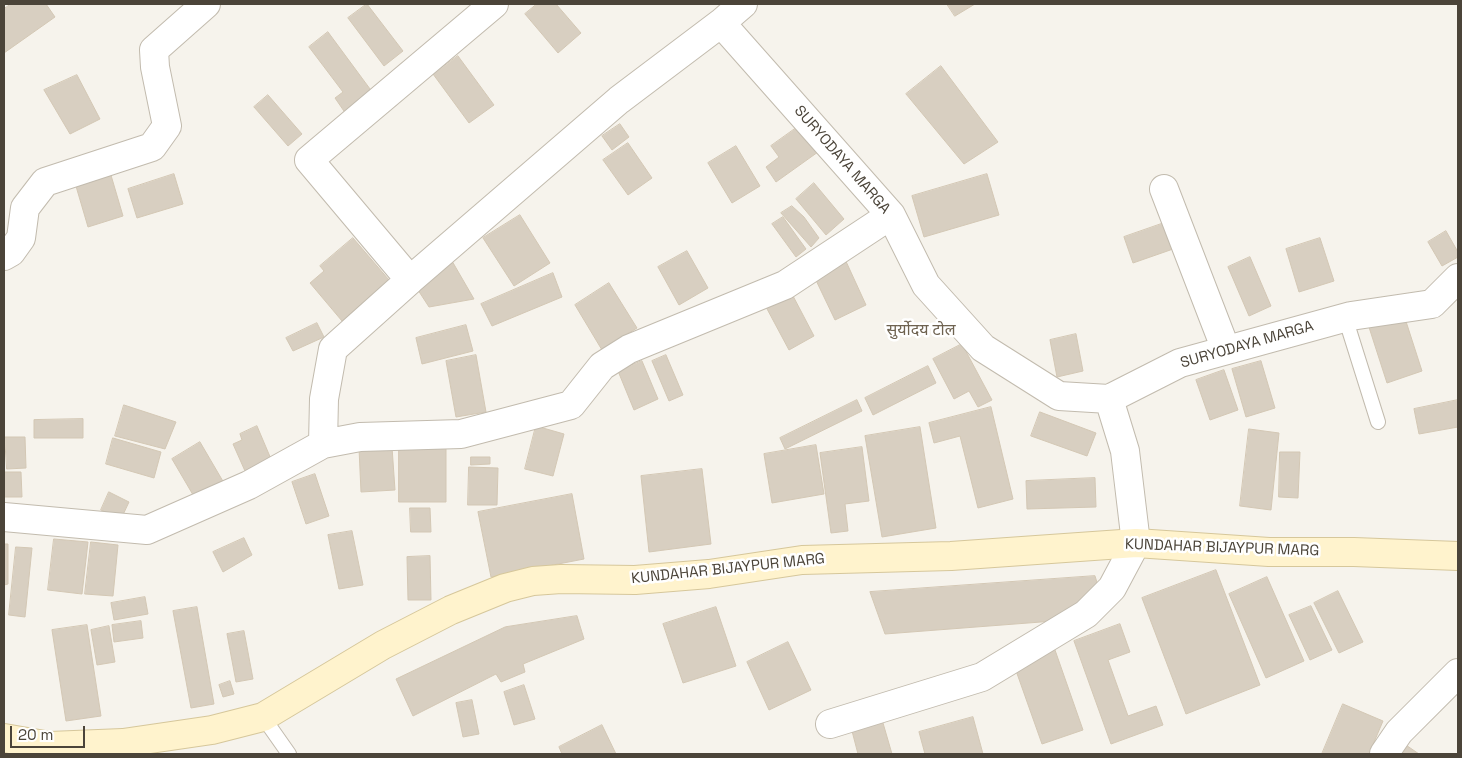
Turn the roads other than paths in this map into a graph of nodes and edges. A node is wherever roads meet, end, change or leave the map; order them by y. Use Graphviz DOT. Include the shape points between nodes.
graph roads {
  1 [pos="206,4"];
  2 [pos="494,4"];
  3 [pos="743,4"];
  4 [pos="722,23"];
  5 [pos="1164,189"];
  6 [pos="892,216"];
  7 [pos="4,256"];
  8 [pos="1458,278"];
  9 [pos="410,280"];
  10 [pos="1345,317"];
  11 [pos="1226,350"];
  12 [pos="1109,399"];
  13 [pos="1378,422"];
  14 [pos="323,444"];
  15 [pos="4,517"];
  16 [pos="1136,543"];
  17 [pos="1458,556"];
  18 [pos="1458,673"];
  19 [pos="264,717"];
  20 [pos="830,724"];
  21 [pos="4,738"];
  22 [pos="289,754"];
  23 [pos="1384,754"];
  1 -- 7 [label="street" via="154,50 167,126 152,147 45,182 25,208 21,238"];
  2 -- 9 [label="street" via="309,160"];
  3 -- 4 [label="street"];
  4 -- 6 [label="street, SURYODAYA MARGA"];
  4 -- 9 [label="street" via="619,100"];
  5 -- 11 [label="street"];
  6 -- 12 [label="street, SURYODAYA MARGA" via="926,285 983,348 1059,396"];
  6 -- 14 [label="street" via="785,285 629,349 602,366 571,404 461,434 360,437"];
  8 -- 10 [label="street, SURYODAYA MARGA" via="1432,304"];
  9 -- 14 [label="street" via="333,348 324,399"];
  10 -- 11 [label="street, SURYODAYA MARGA"];
  10 -- 13 [label="lane"];
  11 -- 12 [label="street, SURYODAYA MARGA" via="1180,363"];
  12 -- 16 [label="street" via="1125,451"];
  14 -- 15 [label="street" via="249,486 146,530"];
  16 -- 17 [label="main road, KUNDAHAR BIJAYPUR MARG" via="1269,552"];
  16 -- 19 [label="main road, KUNDAHAR BIJAYPUR MARG" via="951,556 802,560 708,574 636,580 533,581 504,588 450,610 383,645"];
  16 -- 20 [label="street" via="1112,588 1086,614 982,677"];
  18 -- 23 [label="street" via="1399,732"];
  19 -- 21 [label="main road, KUNDAHAR BIJAYPUR MARG" via="212,730 123,743 50,746"];
  19 -- 22 [label="lane"];
}
